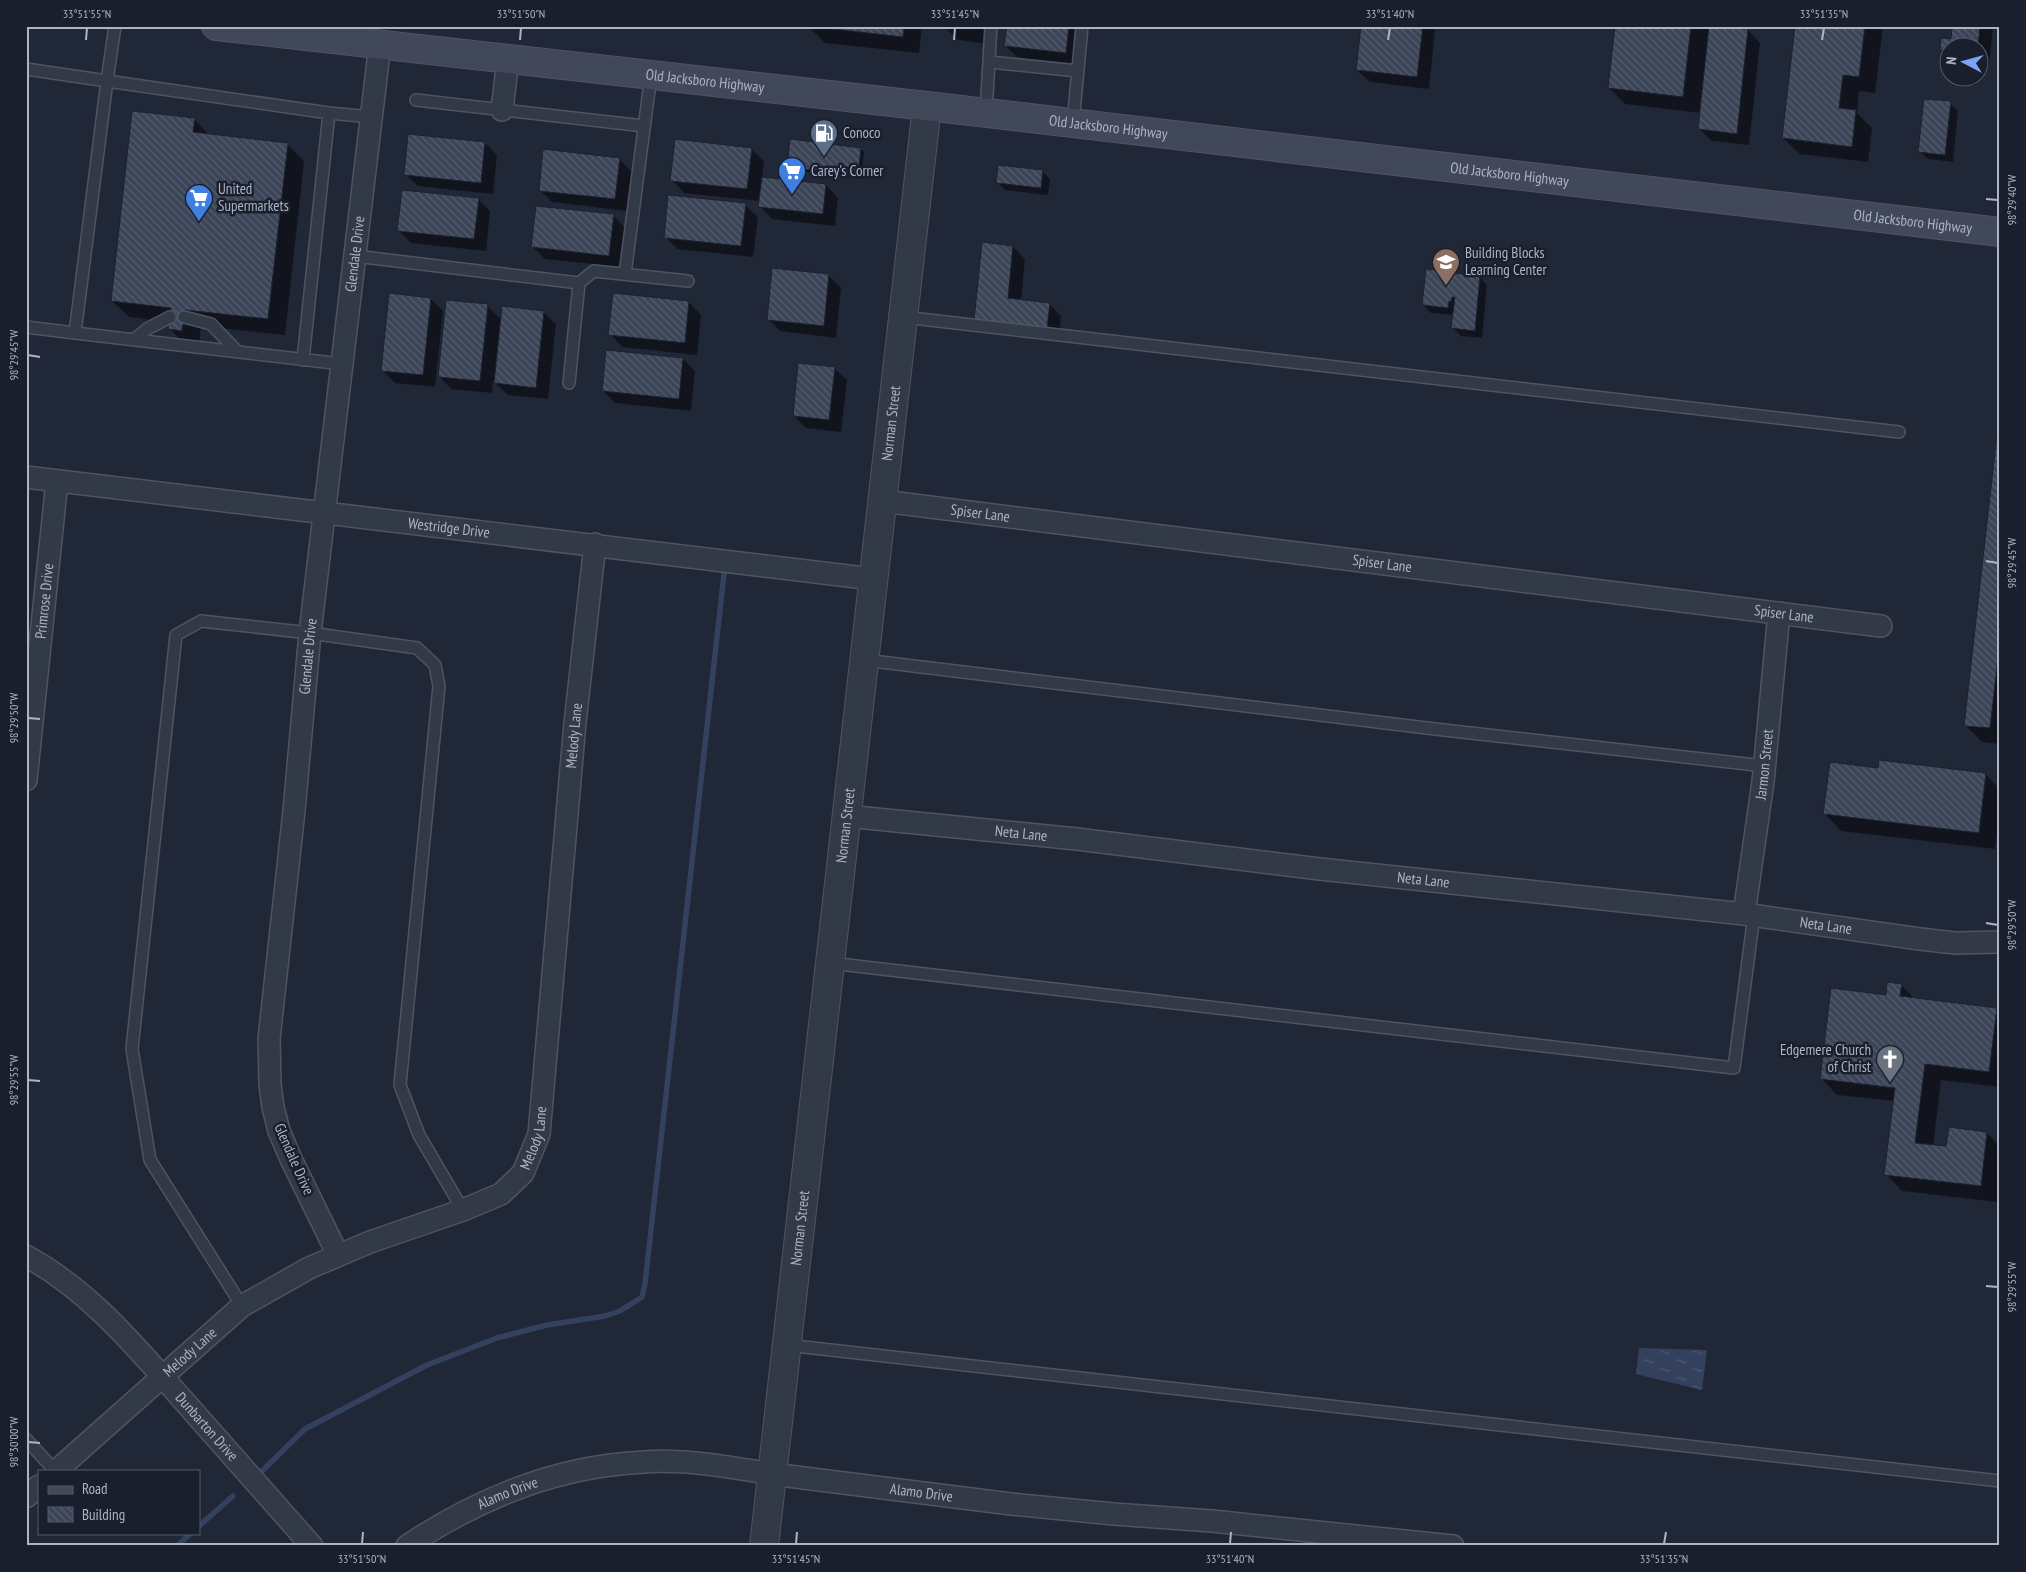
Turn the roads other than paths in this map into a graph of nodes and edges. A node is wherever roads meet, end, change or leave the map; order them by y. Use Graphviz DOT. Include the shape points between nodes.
graph roads {
  1 [pos="115,26"];
  2 [pos="218,26"];
  3 [pos="991,26"];
  4 [pos="1082,26"];
  5 [pos="348,33"];
  6 [pos="380,44"];
  7 [pos="508,58"];
  8 [pos="990,62"];
  9 [pos="26,69"];
  10 [pos="1078,72"];
  11 [pos="651,75"];
  12 [pos="107,81"];
  13 [pos="416,100"];
  14 [pos="926,106"];
  15 [pos="502,110"];
  16 [pos="986,113"];
  17 [pos="329,114"];
  18 [pos="372,117"];
  19 [pos="1073,123"];
  20 [pos="644,126"];
  21 [pos="2000,232"];
  22 [pos="355,256"];
  23 [pos="625,274"];
  24 [pos="688,281"];
  25 [pos="579,283"];
  26 [pos="170,317"];
  27 [pos="184,317"];
  28 [pos="903,317"];
  29 [pos="26,327"];
  30 [pos="75,333"];
  31 [pos="134,340"];
  32 [pos="238,352"];
  33 [pos="304,360"];
  34 [pos="342,364"];
  35 [pos="569,383"];
  36 [pos="1899,432"];
  37 [pos="26,477"];
  38 [pos="57,481"];
  39 [pos="882,501"];
  40 [pos="324,512"];
  41 [pos="595,544"];
  42 [pos="873,578"];
  43 [pos="1779,613"];
  44 [pos="1881,626"];
  45 [pos="310,633"];
  46 [pos="864,660"];
  47 [pos="1765,766"];
  48 [pos="26,780"];
  49 [pos="846,816"];
  50 [pos="1749,915"];
  51 [pos="2000,942"];
  52 [pos="830,963"];
  53 [pos="463,1210"];
  54 [pos="338,1255"];
  55 [pos="26,1256"];
  56 [pos="242,1306"];
  57 [pos="786,1345"];
  58 [pos="162,1376"];
  59 [pos="26,1439"];
  60 [pos="54,1470"];
  61 [pos="56,1470"];
  62 [pos="772,1474"];
  63 [pos="2000,1481"];
  64 [pos="38,1487"];
  65 [pos="26,1497"];
  66 [pos="312,1546"];
  67 [pos="407,1546"];
  68 [pos="764,1546"];
  69 [pos="1453,1546"];
  1 -- 12 [label="lane"];
  2 -- 5 [label="main road, Old Jacksboro Highway"];
  3 -- 8 [label="lane"];
  4 -- 10 [label="lane"];
  5 -- 6 [label="main road, Old Jacksboro Highway"];
  6 -- 7 [label="main road, Old Jacksboro Highway"];
  6 -- 18 [label="street, Glendale Drive"];
  7 -- 11 [label="main road, Old Jacksboro Highway"];
  7 -- 15 [label="street"];
  8 -- 10 [label="lane"];
  8 -- 16 [label="lane"];
  9 -- 12 [label="lane"];
  10 -- 19 [label="lane"];
  11 -- 14 [label="main road, Old Jacksboro Highway"];
  11 -- 20 [label="lane"];
  12 -- 17 [label="lane"];
  12 -- 30 [label="lane"];
  13 -- 15 [label="lane"];
  14 -- 16 [label="main road, Old Jacksboro Highway"];
  14 -- 28 [label="street, Norman Street"];
  15 -- 20 [label="lane"];
  16 -- 19 [label="main road, Old Jacksboro Highway"];
  17 -- 18 [label="lane"];
  17 -- 33 [label="lane"];
  18 -- 22 [label="street, Glendale Drive"];
  19 -- 21 [label="main road, Old Jacksboro Highway"];
  20 -- 23 [label="lane"];
  22 -- 25 [label="lane"];
  22 -- 34 [label="street, Glendale Drive"];
  23 -- 24 [label="lane"];
  23 -- 25 [label="lane" via="594,271"];
  25 -- 35 [label="lane"];
  26 -- 31 [label="lane"];
  27 -- 32 [label="lane" via="211,324"];
  28 -- 36 [label="lane"];
  28 -- 39 [label="street, Norman Street"];
  29 -- 30 [label="lane"];
  30 -- 31 [label="lane"];
  31 -- 32 [label="lane"];
  32 -- 33 [label="lane"];
  33 -- 34 [label="lane"];
  34 -- 40 [label="street, Glendale Drive"];
  37 -- 38 [label="street, Westridge Drive"];
  38 -- 40 [label="street, Westridge Drive"];
  38 -- 48 [label="street, Primrose Drive"];
  39 -- 42 [label="street, Norman Street"];
  39 -- 43 [label="street, Spiser Lane"];
  40 -- 41 [label="street, Westridge Drive"];
  40 -- 45 [label="street, Glendale Drive"];
  41 -- 42 [label="street, Westridge Drive"];
  41 -- 53 [label="street, Melody Lane" via="575,723 539,1134 523,1173 501,1194"];
  42 -- 46 [label="street, Norman Street"];
  43 -- 44 [label="street, Spiser Lane"];
  43 -- 47 [label="street, Jarmon Street"];
  45 -- 53 [label="lane" via="417,648 434,665 439,686 400,1085 419,1135"];
  45 -- 54 [label="street, Glendale Drive" via="269,1064 279,1131"];
  45 -- 56 [label="lane" via="201,621 176,635 132,1049 150,1160"];
  46 -- 47 [label="lane"];
  46 -- 49 [label="street, Norman Street"];
  47 -- 50 [label="street, Jarmon Street"];
  49 -- 50 [label="street, Neta Lane"];
  49 -- 52 [label="street, Norman Street"];
  50 -- 51 [label="street, Neta Lane" via="1955,943"];
  50 -- 52 [label="lane" via="1734,1068"];
  52 -- 57 [label="street, Norman Street"];
  53 -- 54 [label="street, Melody Lane"];
  54 -- 56 [label="street, Melody Lane"];
  55 -- 58 [label="street, Dunbarton Drive" via="47,1268 106,1316"];
  56 -- 58 [label="street, Melody Lane"];
  57 -- 62 [label="street, Norman Street"];
  57 -- 63 [label="lane"];
  58 -- 61 [label="street, Melody Lane"];
  58 -- 66 [label="street, Dunbarton Drive"];
  59 -- 60 [label="lane"];
  62 -- 67 [label="street, Alamo Drive" via="734,1467 645,1461 552,1476 497,1496 436,1526"];
  62 -- 68 [label="street, Norman Street"];
  62 -- 69 [label="street, Alamo Drive" via="1012,1504 1212,1520"];
  64 -- 65 [label="street"];
}
